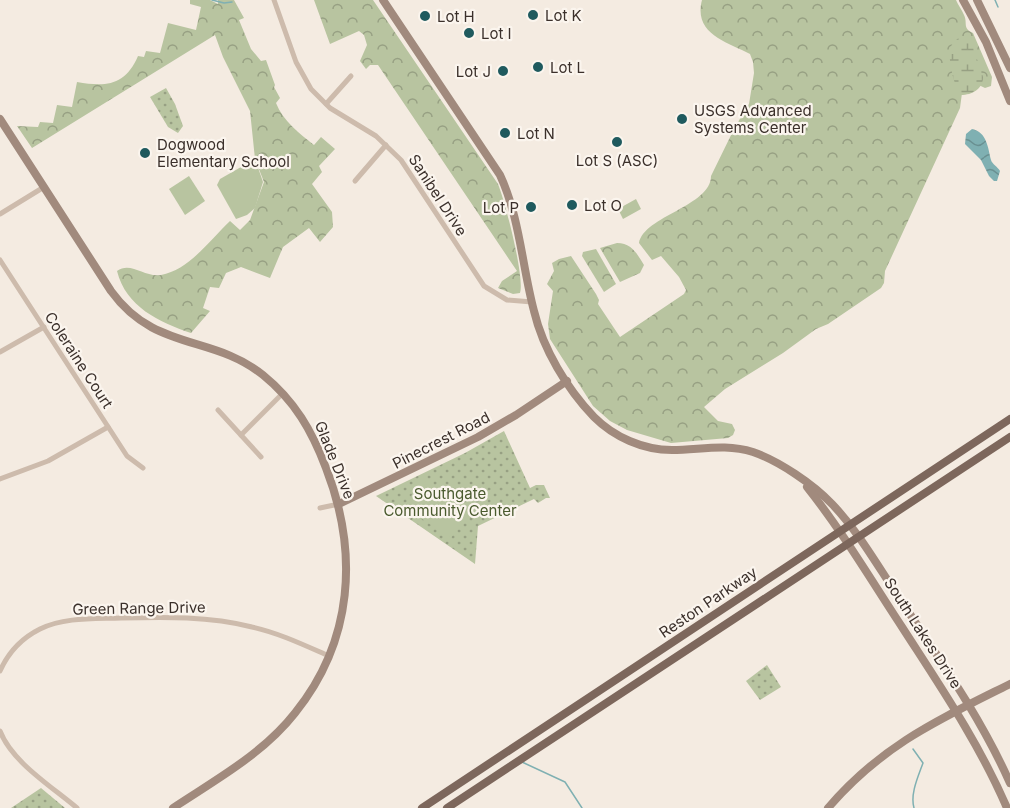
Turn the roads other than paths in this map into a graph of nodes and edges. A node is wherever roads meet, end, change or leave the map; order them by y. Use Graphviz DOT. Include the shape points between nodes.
graph roads {
  1 [pos="274,0"];
  2 [pos="382,0"];
  3 [pos="963,0"];
  4 [pos="977,0"];
  5 [pos="1010,68"];
  6 [pos="351,76"];
  7 [pos="1010,101"];
  8 [pos="326,104"];
  9 [pos="0,119"];
  10 [pos="386,145"];
  11 [pos="355,181"];
  12 [pos="44,187"];
  13 [pos="0,214"];
  14 [pos="0,260"];
  15 [pos="532,302"];
  16 [pos="44,327"];
  17 [pos="0,352"];
  18 [pos="567,381"];
  19 [pos="283,393"];
  20 [pos="218,410"];
  21 [pos="1010,420"];
  22 [pos="108,427"];
  23 [pos="241,435"];
  24 [pos="1010,436"];
  25 [pos="261,457"];
  26 [pos="143,468"];
  27 [pos="0,479"];
  28 [pos="803,481"];
  29 [pos="339,504"];
  30 [pos="320,508"];
  31 [pos="849,525"];
  32 [pos="840,531"];
  33 [pos="858,537"];
  34 [pos="848,543"];
  35 [pos="329,656"];
  36 [pos="0,671"];
  37 [pos="1010,684"];
  38 [pos="968,704"];
  39 [pos="957,710"];
  40 [pos="0,731"];
  41 [pos="1010,783"];
  42 [pos="76,808"];
  43 [pos="173,808"];
  44 [pos="422,808"];
  45 [pos="447,808"];
  46 [pos="828,808"];
  47 [pos="1007,808"];
  1 -- 8 [label="street, Sanibel Drive" via="300,70"];
  2 -- 15 [label="street, South Lakes Drive" via="500,175 512,205"];
  3 -- 7 [label="street" via="992,55"];
  4 -- 5 [label="street"];
  6 -- 8 [label="street"];
  8 -- 10 [label="street, Sanibel Drive"];
  9 -- 12 [label="street, Glade Drive"];
  10 -- 11 [label="street"];
  10 -- 15 [label="street, Sanibel Drive" via="411,172 484,286 507,300"];
  12 -- 13 [label="street"];
  12 -- 19 [label="street, Glade Drive" via="117,298 134,316 164,334 242,362"];
  14 -- 16 [label="street, Coleraine Court"];
  15 -- 18 [label="street, South Lakes Drive" via="544,340"];
  16 -- 17 [label="street"];
  16 -- 22 [label="street, Coleraine Court"];
  18 -- 28 [label="street, South Lakes Drive" via="600,422 634,442 670,450 739,449 774,462"];
  18 -- 29 [label="street, Pinecrest Road" via="470,442"];
  19 -- 23 [label="street"];
  19 -- 29 [label="street, Glade Drive" via="311,431"];
  20 -- 23 [label="street"];
  21 -- 31 [label="main road, Reston Parkway"];
  22 -- 26 [label="street, Coleraine Court" via="127,456"];
  22 -- 27 [label="street" via="56,457"];
  23 -- 25 [label="street"];
  24 -- 33 [label="main road, Reston Parkway"];
  28 -- 31 [label="street, South Lakes Drive" via="828,500"];
  28 -- 32 [label="street, South Lakes Drive"];
  29 -- 30 [label="street, Pinecrest Road"];
  29 -- 35 [label="street, Glade Drive" via="347,573 341,617"];
  31 -- 32 [label="main road, Reston Parkway"];
  31 -- 33 [label="street, South Lakes Drive"];
  32 -- 34 [label="street, South Lakes Drive"];
  32 -- 44 [label="main road, Reston Parkway"];
  33 -- 34 [label="main road, Reston Parkway"];
  33 -- 38 [label="street, South Lakes Drive"];
  34 -- 39 [label="street, South Lakes Drive"];
  34 -- 45 [label="main road, Reston Parkway"];
  35 -- 36 [label="street, Green Range Drive" via="234,622 106,618 69,621 39,629 15,647"];
  35 -- 43 [label="street, Glade Drive" via="303,702 278,732"];
  37 -- 38 [label="street"];
  38 -- 39 [label="street"];
  38 -- 41 [label="street, South Lakes Drive"];
  39 -- 46 [label="street" via="892,748"];
  39 -- 47 [label="street, South Lakes Drive"];
  40 -- 42 [label="street" via="20,760"];
}
